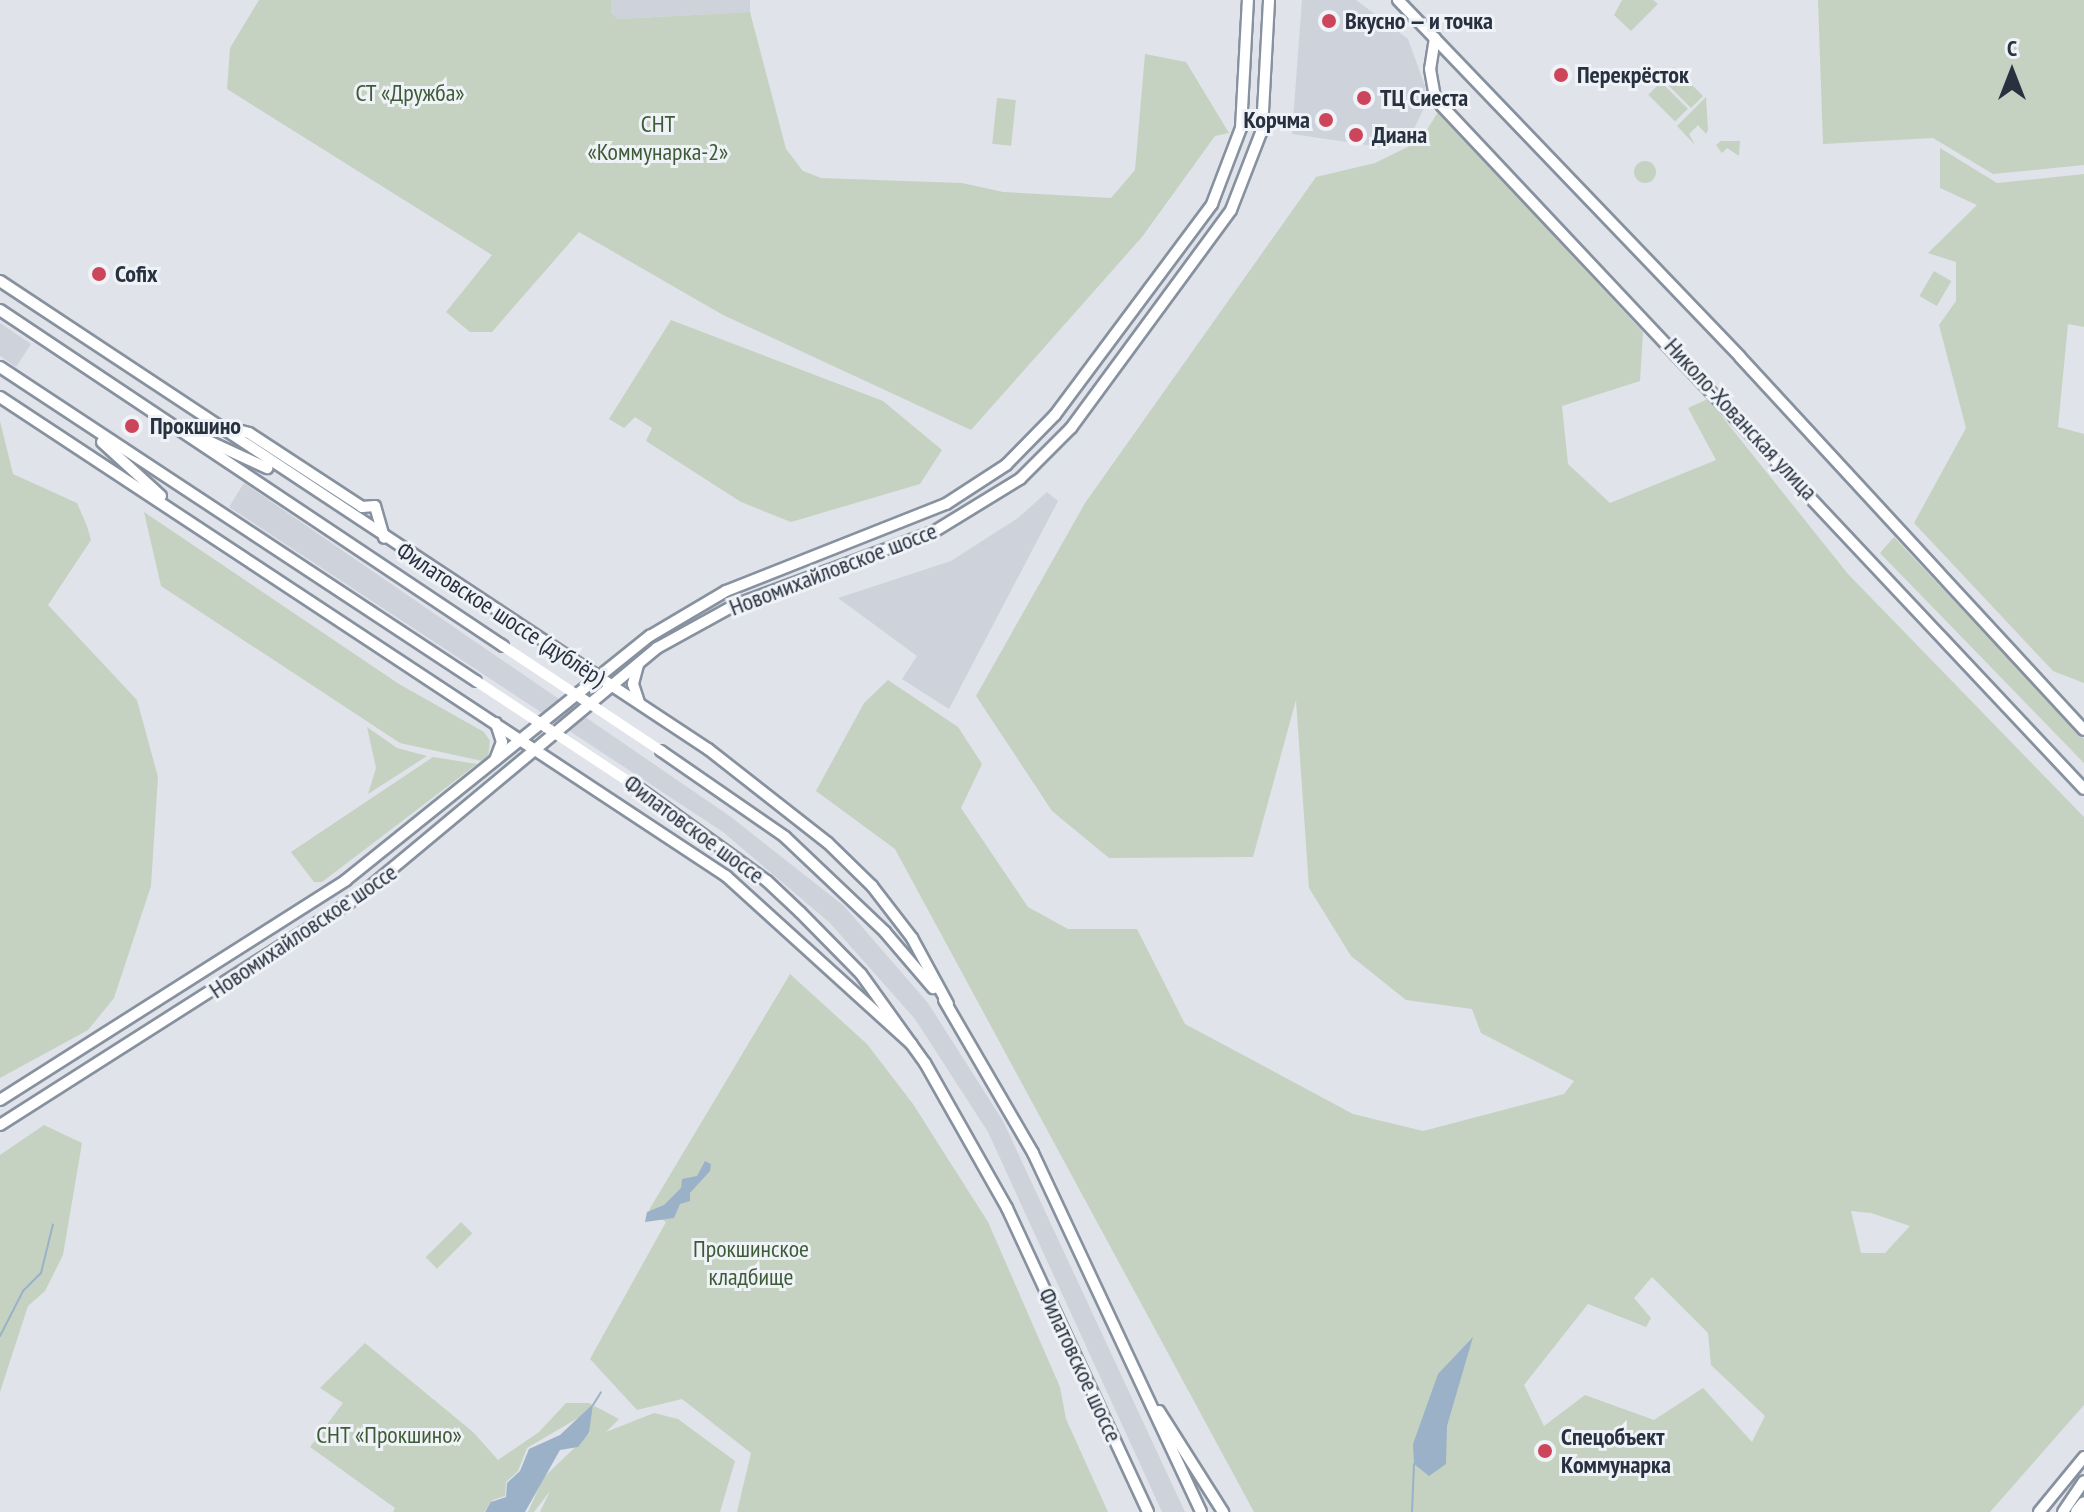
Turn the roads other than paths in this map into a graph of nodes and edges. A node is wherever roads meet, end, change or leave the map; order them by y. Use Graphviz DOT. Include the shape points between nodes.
graph roads {
  1 [pos="1248,0"];
  2 [pos="1269,0"];
  3 [pos="1398,0"];
  4 [pos="1435,38"];
  5 [pos="0,281"];
  6 [pos="0,310"];
  7 [pos="0,367"];
  8 [pos="0,397"];
  9 [pos="80,422"];
  10 [pos="212,423"];
  11 [pos="173,426"];
  12 [pos="291,478"];
  13 [pos="186,519"];
  14 [pos="384,538"];
  15 [pos="641,661"];
  16 [pos="598,676"];
  17 [pos="611,684"];
  18 [pos="640,704"];
  19 [pos="494,721"];
  20 [pos="2084,730"];
  21 [pos="523,739"];
  22 [pos="539,750"];
  23 [pos="492,765"];
  24 [pos="2084,789"];
  25 [pos="948,1004"];
  26 [pos="911,1044"];
  27 [pos="0,1100"];
  28 [pos="0,1125"];
  29 [pos="1142,1386"];
  30 [pos="2084,1457"];
  31 [pos="2083,1482"];
  32 [pos="2084,1503"];
  33 [pos="1148,1512"];
  34 [pos="1201,1512"];
  35 [pos="1223,1512"];
  36 [pos="2039,1512"];
  37 [pos="2063,1512"];
  38 [pos="2077,1512"];
  1 -- 16 [label="main road, Новомихайловское шоссе" via="1241,128 1219,190 1174,259 1031,442 946,504 726,591 650,636"];
  2 -- 15 [label="main road, Новомихайловское шоссе" via="1262,130 1231,210 1136,343 1045,456 958,520 735,605"];
  3 -- 4 [label="main road, Николо-Хованская улица"];
  4 -- 20 [label="main road, Николо-Хованская улица" via="1740,357"];
  4 -- 24 [label="main road, Николо-Хованская улица" via="1430,69 1442,106"];
  5 -- 10 [label="main road, Филатовское шоссе (дублёр)"];
  6 -- 11 [label="main road, Филатовское шоссе"];
  7 -- 9 [label="main road, Филатовское шоссе"];
  8 -- 13 [label="main road"];
  9 -- 13 [label="main road"];
  9 -- 26 [label="main road, Филатовское шоссе, bridge" via="637,787 767,881 861,974"];
  10 -- 12 [label="main road, Филатовское шоссе (дублёр)"];
  10 -- 14 [label="main road" via="249,433 362,507 375,506"];
  11 -- 12 [label="main road"];
  11 -- 25 [label="main road, Филатовское шоссе, bridge" via="785,837 885,932"];
  12 -- 14 [label="main road, Филатовское шоссе (дублёр)"];
  13 -- 19 [label="main road"];
  14 -- 16 [label="main road, Филатовское шоссе (дублёр)"];
  15 -- 17 [label="main road, Новомихайловское шоссе"];
  15 -- 18 [label="main road" via="633,684"];
  16 -- 17 [label="main road, Филатовское шоссе (дублёр)"];
  16 -- 21 [label="main road, Новомихайловское шоссе"];
  17 -- 18 [label="main road, Филатовское шоссе (дублёр)"];
  17 -- 22 [label="main road, Новомихайловское шоссе"];
  18 -- 25 [label="main road, Филатовское шоссе (дублёр)" via="757,787 861,875 912,938"];
  19 -- 21 [label="main road"];
  19 -- 23 [label="main road" via="502,742"];
  21 -- 22 [label="main road"];
  21 -- 23 [label="main road, Новомихайловское шоссе"];
  22 -- 26 [label="main road" via="726,876"];
  22 -- 28 [label="main road, Новомихайловское шоссе" via="358,897"];
  23 -- 27 [label="main road, Новомихайловское шоссе" via="340,885"];
  25 -- 29 [label="main road, Филатовское шоссе" via="1033,1153"];
  26 -- 33 [label="main road, Филатовское шоссе" via="962,1121 1007,1208"];
  29 -- 34 [label="main road"];
  29 -- 35 [label="main road"];
  30 -- 36 [label="main road"];
  31 -- 37 [label="main road"];
  32 -- 38 [label="highway"];
}
